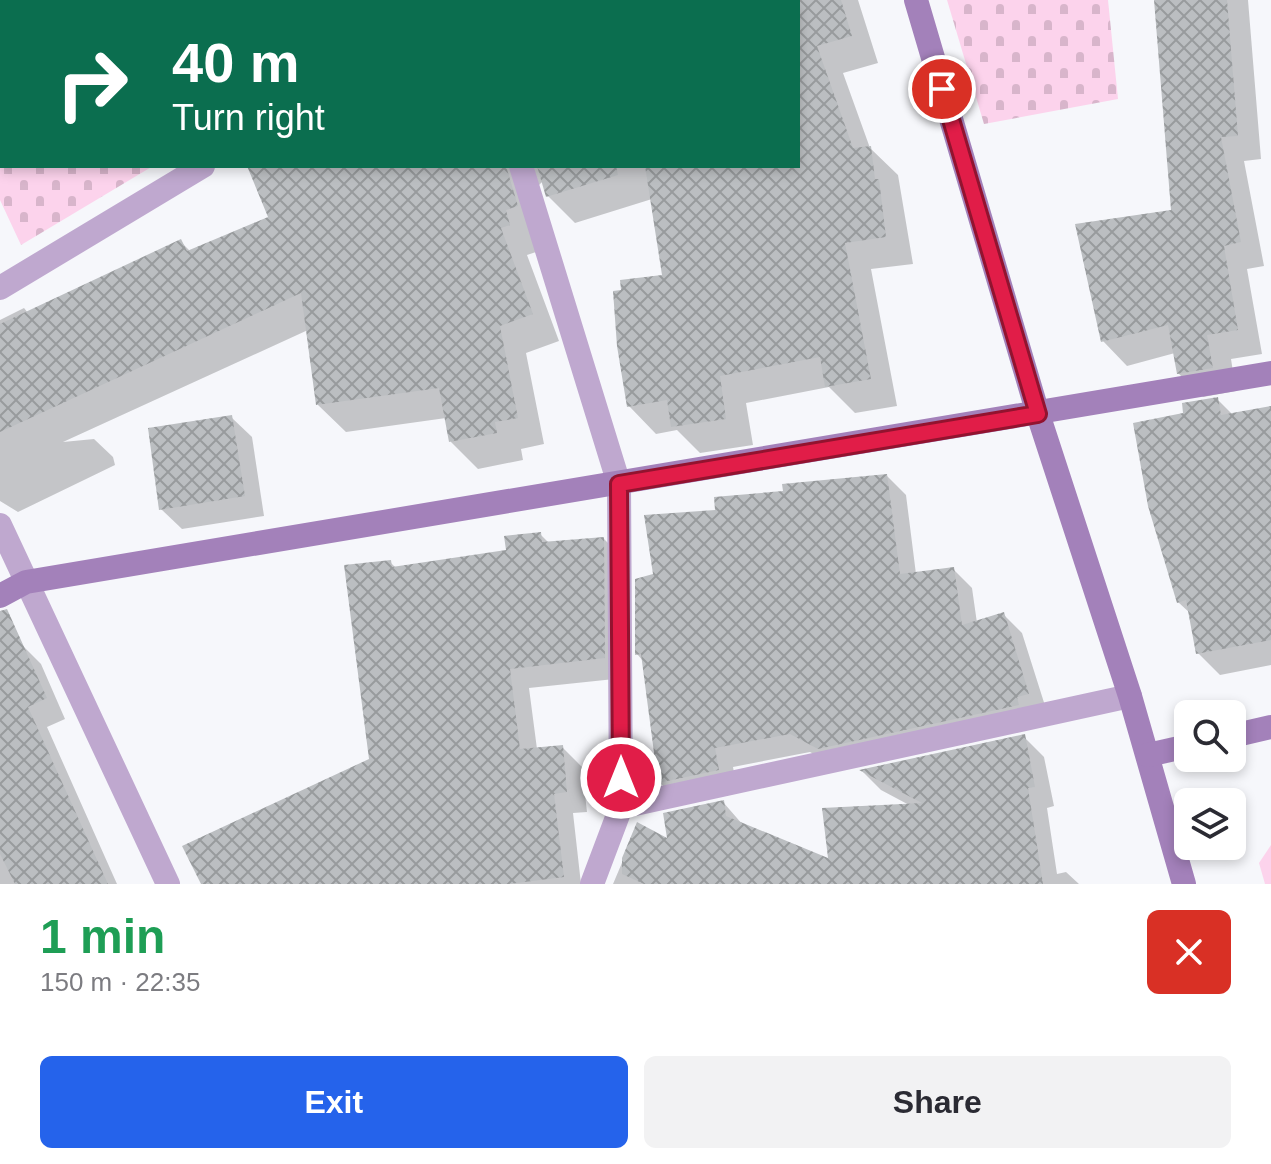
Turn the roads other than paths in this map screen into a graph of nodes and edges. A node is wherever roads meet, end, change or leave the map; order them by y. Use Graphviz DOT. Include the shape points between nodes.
graph roads {
  1 [pos="916,0"];
  2 [pos="200,168"];
  3 [pos="522,168"];
  4 [pos="0,288"];
  5 [pos="1271,373"];
  6 [pos="1038,414"];
  7 [pos="619,484"];
  8 [pos="0,525"];
  9 [pos="26,582"];
  10 [pos="0,596"];
  11 [pos="1130,696"];
  12 [pos="1271,727"];
  13 [pos="1246,733"];
  14 [pos="1174,749"];
  15 [pos="1148,755"];
  16 [pos="621,807"];
  17 [pos="168,884"];
  18 [pos="592,884"];
  19 [pos="1184,884"];
  1 -- 6 [label="street"];
  2 -- 4 [label="street"];
  3 -- 7 [label="street"];
  5 -- 6 [label="street"];
  6 -- 7 [label="street"];
  6 -- 11 [label="street"];
  7 -- 9 [label="street"];
  7 -- 16 [label="street"];
  8 -- 9 [label="street"];
  9 -- 10 [label="street"];
  9 -- 17 [label="street"];
  11 -- 15 [label="street"];
  11 -- 16 [label="street"];
  12 -- 13 [label="street"];
  14 -- 15 [label="street"];
  15 -- 19 [label="street"];
  16 -- 18 [label="street"];
}
